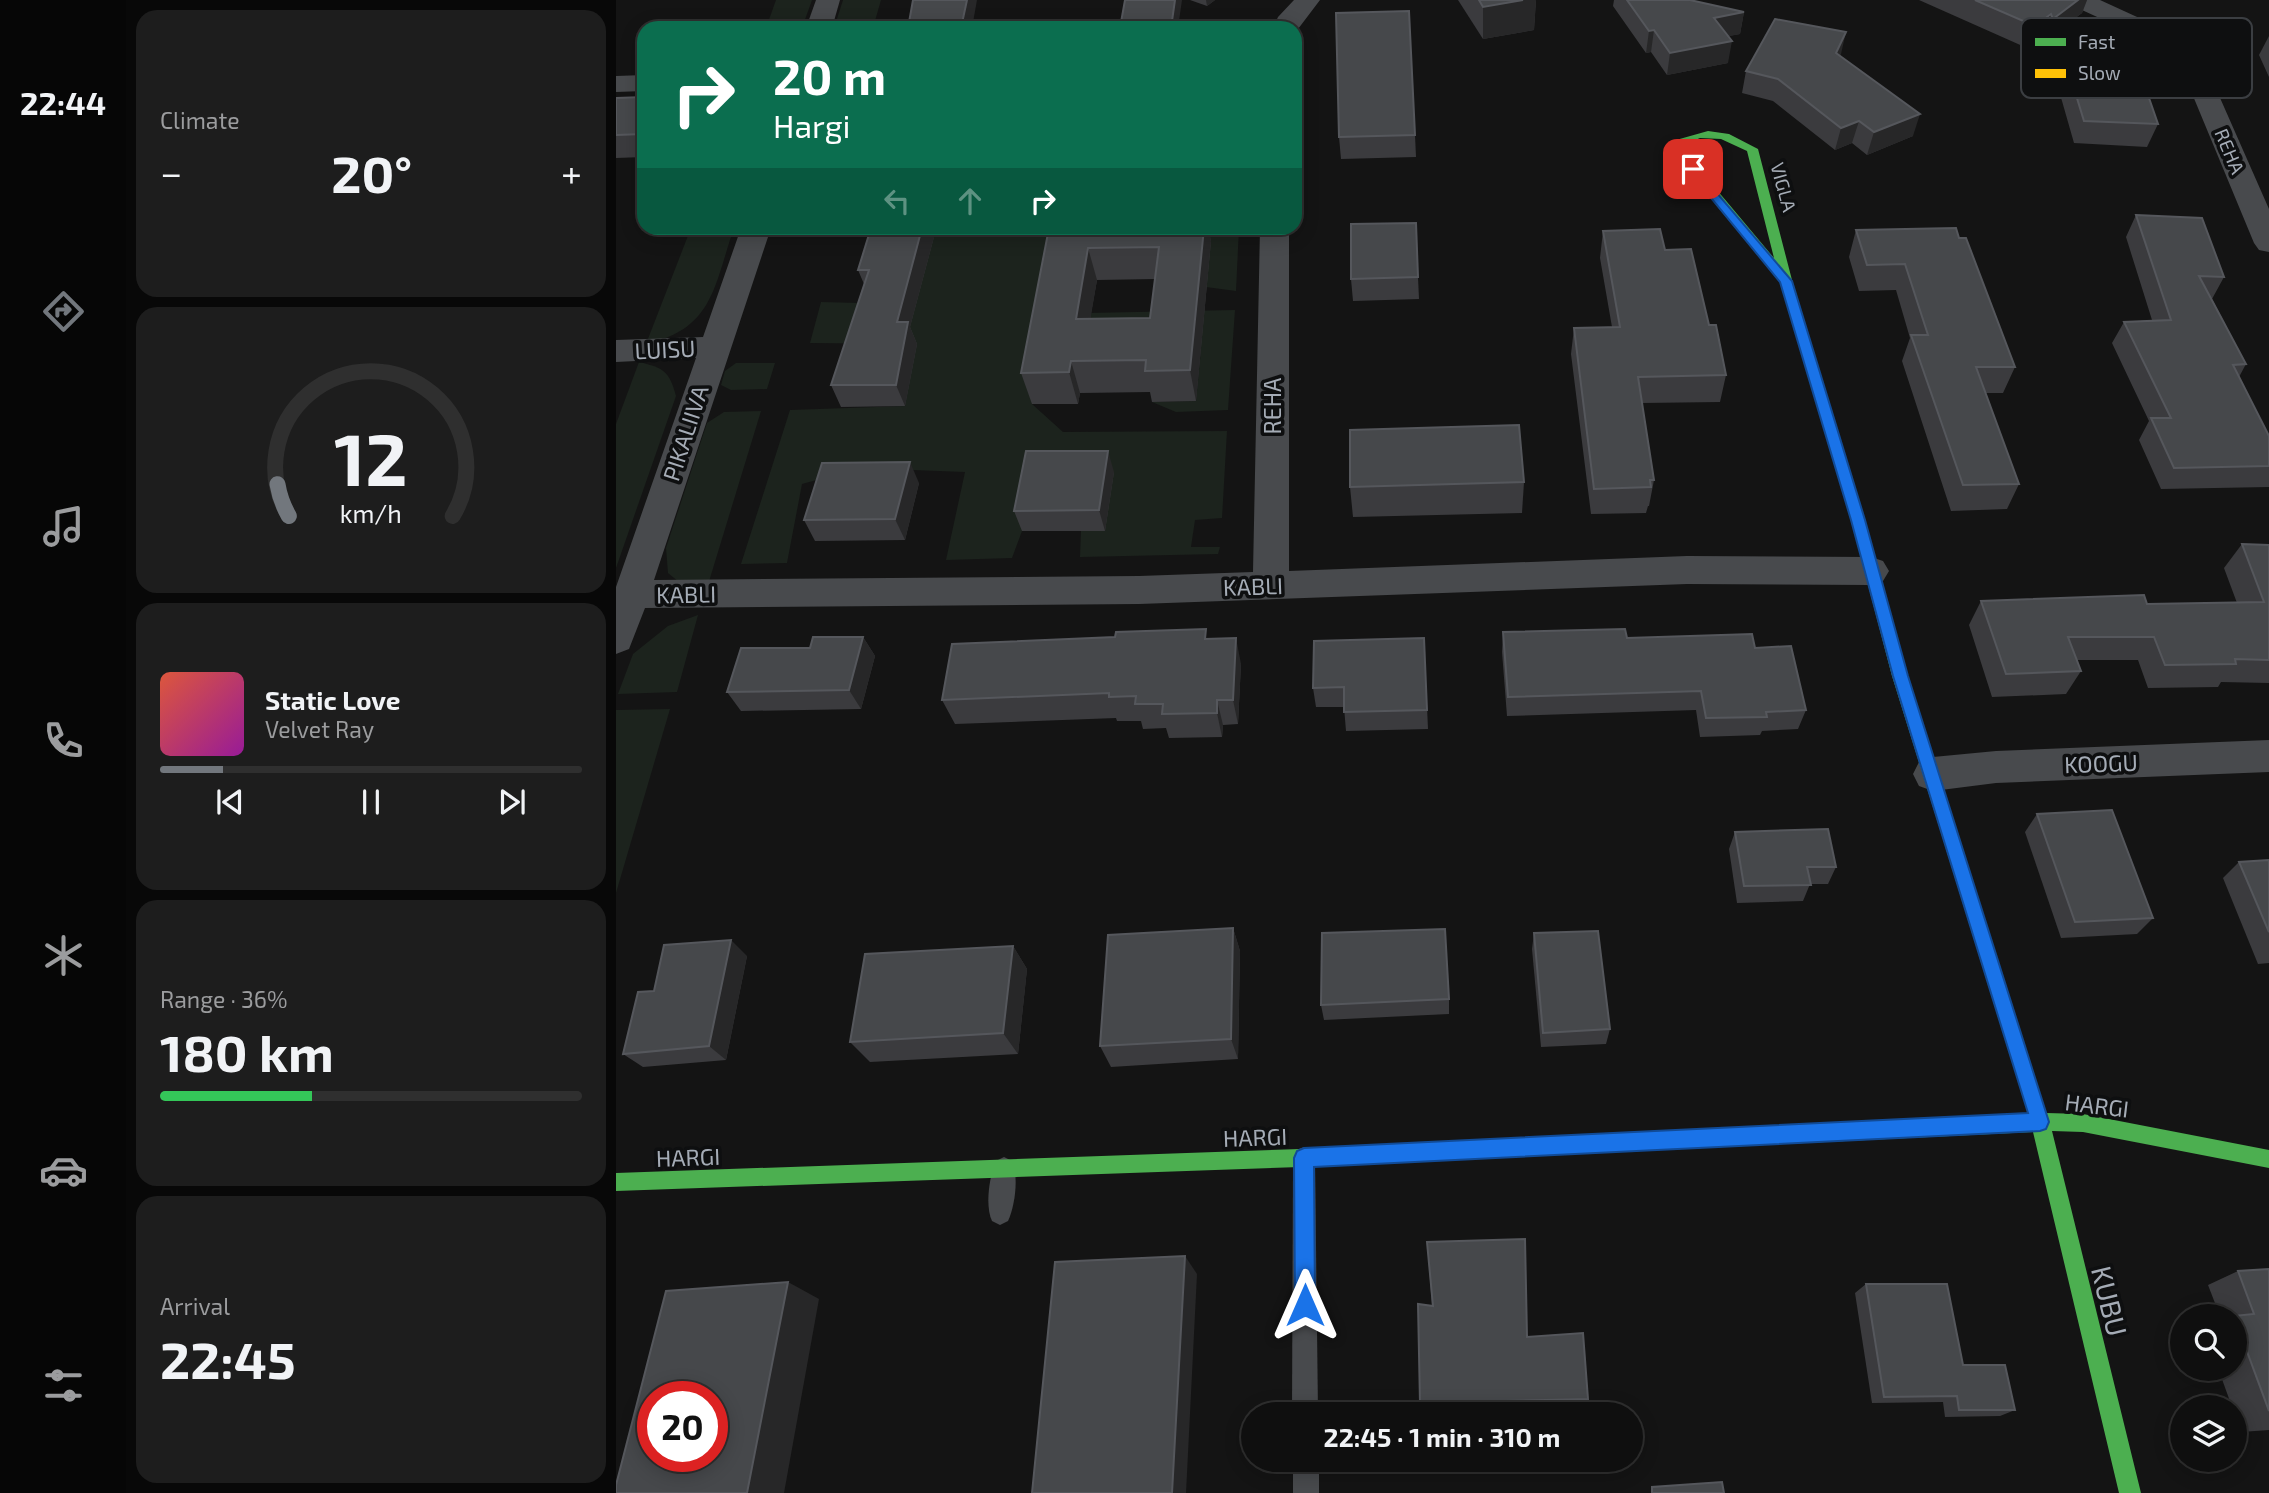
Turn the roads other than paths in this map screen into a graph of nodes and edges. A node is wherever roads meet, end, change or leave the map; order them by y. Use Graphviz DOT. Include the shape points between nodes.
graph roads {
  1 [pos="828,0"];
  2 [pos="1308,0"];
  3 [pos="2080,0"];
  4 [pos="2119,18"];
  5 [pos="821,21"];
  6 [pos="1288,21"];
  7 [pos="637,83"];
  8 [pos="616,84"];
  9 [pos="2208,98"];
  10 [pos="753,235"];
  11 [pos="1273,235"];
  12 [pos="2269,243"];
  13 [pos="1786,281"];
  14 [pos="713,347"];
  15 [pos="616,352"];
  16 [pos="1871,571"];
  17 [pos="1271,585"];
  18 [pos="634,594"];
  19 [pos="616,639"];
  20 [pos="2269,756"];
  21 [pos="1933,774"];
  22 [pos="2040,1122"];
  23 [pos="1304,1158"];
  24 [pos="2269,1159"];
  25 [pos="1003,1169"];
  26 [pos="616,1182"];
  27 [pos="1000,1213"];
  28 [pos="1305,1402"];
  29 [pos="1306,1472"];
  30 [pos="1306,1493"];
  31 [pos="2130,1493"];
  1 -- 5 [label="street"];
  2 -- 6 [label="street"];
  3 -- 4 [label="street, REHA"];
  7 -- 8 [label="street"];
  9 -- 12 [label="street, REHA"];
  10 -- 14 [label="street, PIKALIIVA"];
  11 -- 17 [label="street, REHA"];
  13 -- 13 [label="street, VIGLA" via="1680,153 1680,142 1695,132 1723,134 1752,149"];
  13 -- 16 [label="street, VIGLA"];
  14 -- 15 [label="street, LUISU"];
  14 -- 18 [label="street, PIKALIIVA"];
  16 -- 17 [label="street, KABLI" via="1688,570"];
  16 -- 21 [label="street, VIGLA"];
  17 -- 18 [label="street, KABLI"];
  18 -- 19 [label="street, PIKALIIVA"];
  20 -- 21 [label="street, KOOGU" via="1997,767"];
  21 -- 22 [label="street, VIGLA"];
  22 -- 23 [label="street, HARGI"];
  22 -- 24 [label="street, HARGI" via="2083,1123"];
  22 -- 31 [label="street, KUBU"];
  23 -- 25 [label="street, HARGI"];
  23 -- 28 [label="lane"];
  25 -- 26 [label="street, HARGI"];
  25 -- 27 [label="lane"];
  29 -- 30 [label="lane"];
}
